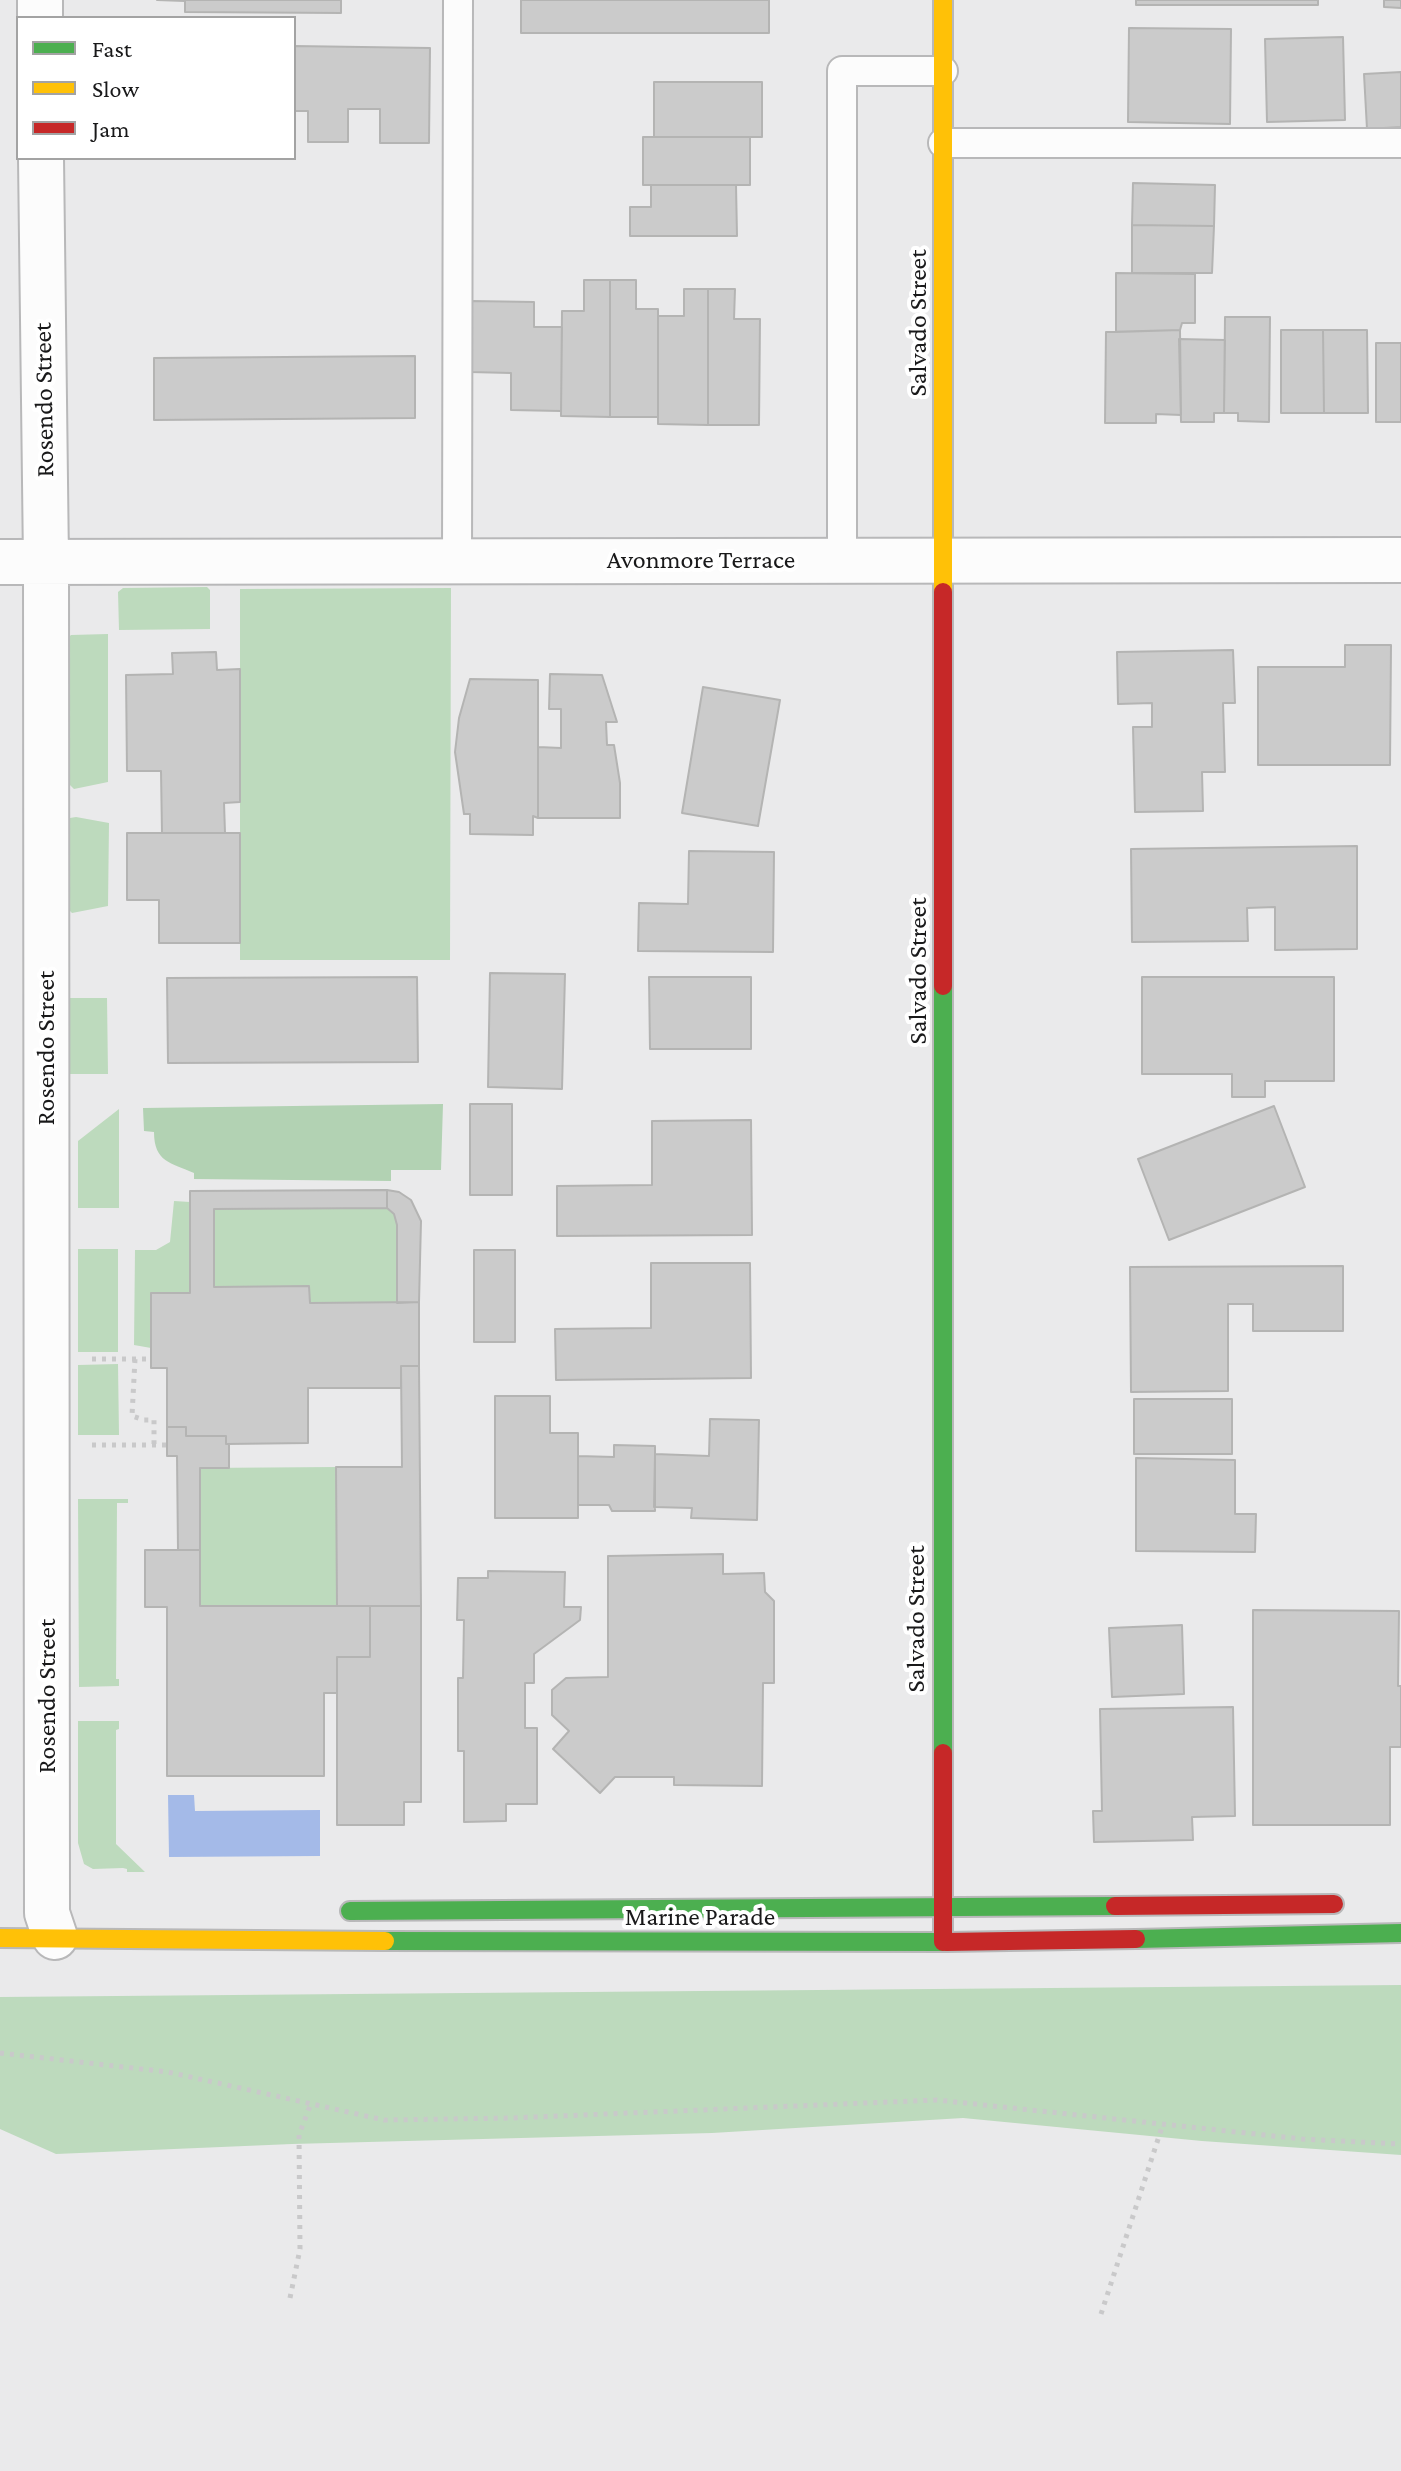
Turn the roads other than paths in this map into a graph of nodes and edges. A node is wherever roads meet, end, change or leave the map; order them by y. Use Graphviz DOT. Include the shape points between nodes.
graph roads {
  1 [pos="458,0"];
  2 [pos="943,0"];
  3 [pos="943,71"];
  4 [pos="943,143"];
  5 [pos="1401,143"];
  6 [pos="41,160"];
  7 [pos="944,559"];
  8 [pos="842,560"];
  9 [pos="1401,560"];
  10 [pos="457,561"];
  11 [pos="0,562"];
  12 [pos="46,562"];
  13 [pos="1353,1904"];
  14 [pos="941,1908"];
  15 [pos="324,1911"];
  16 [pos="49,1919"];
  17 [pos="1401,1933"];
  18 [pos="0,1938"];
  19 [pos="943,1942"];
  1 -- 10 [label="lane"];
  2 -- 3 [label="main road, Salvado Street"];
  3 -- 4 [label="main road, Salvado Street"];
  3 -- 8 [label="lane" via="842,71"];
  4 -- 5 [label="lane"];
  4 -- 7 [label="main road, Salvado Street"];
  6 -- 12 [label="street, Rosendo Street"];
  7 -- 8 [label="street, Avonmore Terrace"];
  7 -- 9 [label="street, Avonmore Terrace"];
  7 -- 14 [label="main road, Salvado Street"];
  8 -- 10 [label="street, Avonmore Terrace"];
  10 -- 12 [label="street, Avonmore Terrace"];
  11 -- 12 [label="street, Avonmore Terrace"];
  12 -- 16 [label="street, Rosendo Street"];
  13 -- 14 [label="main road, Marine Parade"];
  14 -- 15 [label="main road, Marine Parade"];
  14 -- 19 [label="main road, Salvado Street"];
  16 -- 18 [label="main road, Marine Parade"];
  16 -- 19 [label="main road, Marine Parade" via="597,1943"];
  17 -- 19 [label="main road, Marine Parade"];
}
